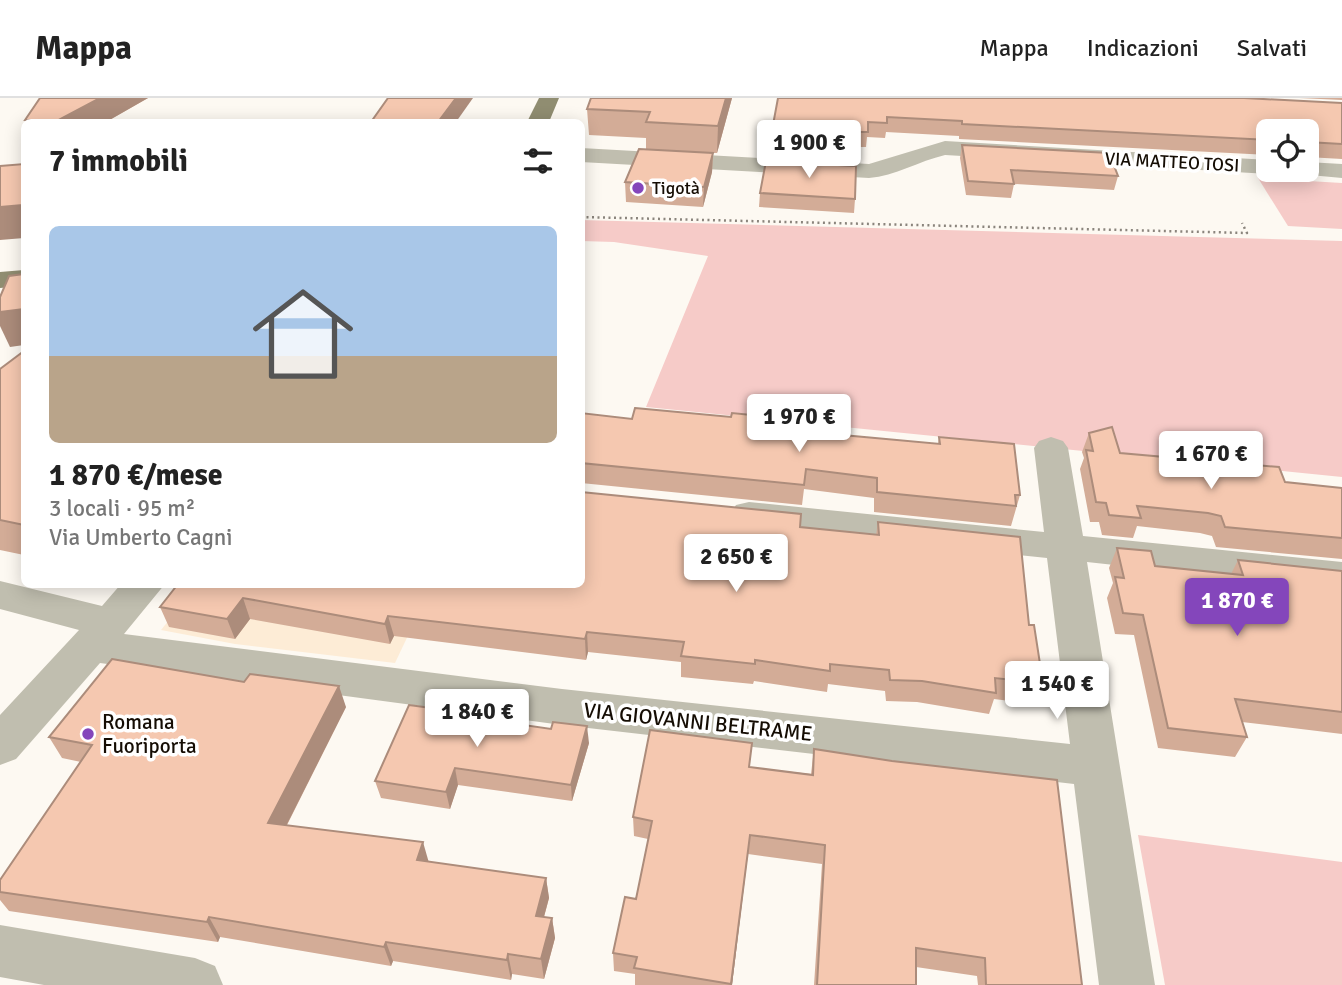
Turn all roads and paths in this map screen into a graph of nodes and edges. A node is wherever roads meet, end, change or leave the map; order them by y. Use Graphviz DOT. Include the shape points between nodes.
graph roads {
  1 [pos="549,98"];
  2 [pos="539,119"];
  3 [pos="585,155"];
  4 [pos="1256,166"];
  5 [pos="1319,170"];
  6 [pos="1342,171"];
  7 [pos="585,216"];
  8 [pos="1242,223"];
  9 [pos="1051,448"];
  10 [pos="720,511"];
  11 [pos="1066,547"];
  12 [pos="1342,576"];
  13 [pos="141,588"];
  14 [pos="0,595"];
  15 [pos="101,634"];
  16 [pos="0,746"];
  17 [pos="1097,767"];
  18 [pos="0,951"];
  19 [pos="195,985"];
  20 [pos="1126,985"];
  1 -- 2 [label="main road"];
  3 -- 4 [label="street, VIA MATTEO TOSI" via="869,171 945,148"];
  5 -- 6 [label="street"];
  7 -- 8 [label="path" via="1247,233"];
  9 -- 11 [label="street"];
  10 -- 11 [label="street"];
  11 -- 12 [label="street"];
  11 -- 17 [label="street"];
  13 -- 15 [label="street"];
  14 -- 15 [label="street, VIA GIOVANNI BELTRAME"];
  15 -- 16 [label="street"];
  15 -- 17 [label="street, VIA GIOVANNI BELTRAME" via="562,707"];
  17 -- 20 [label="street"];
  18 -- 19 [label="street"];
}
